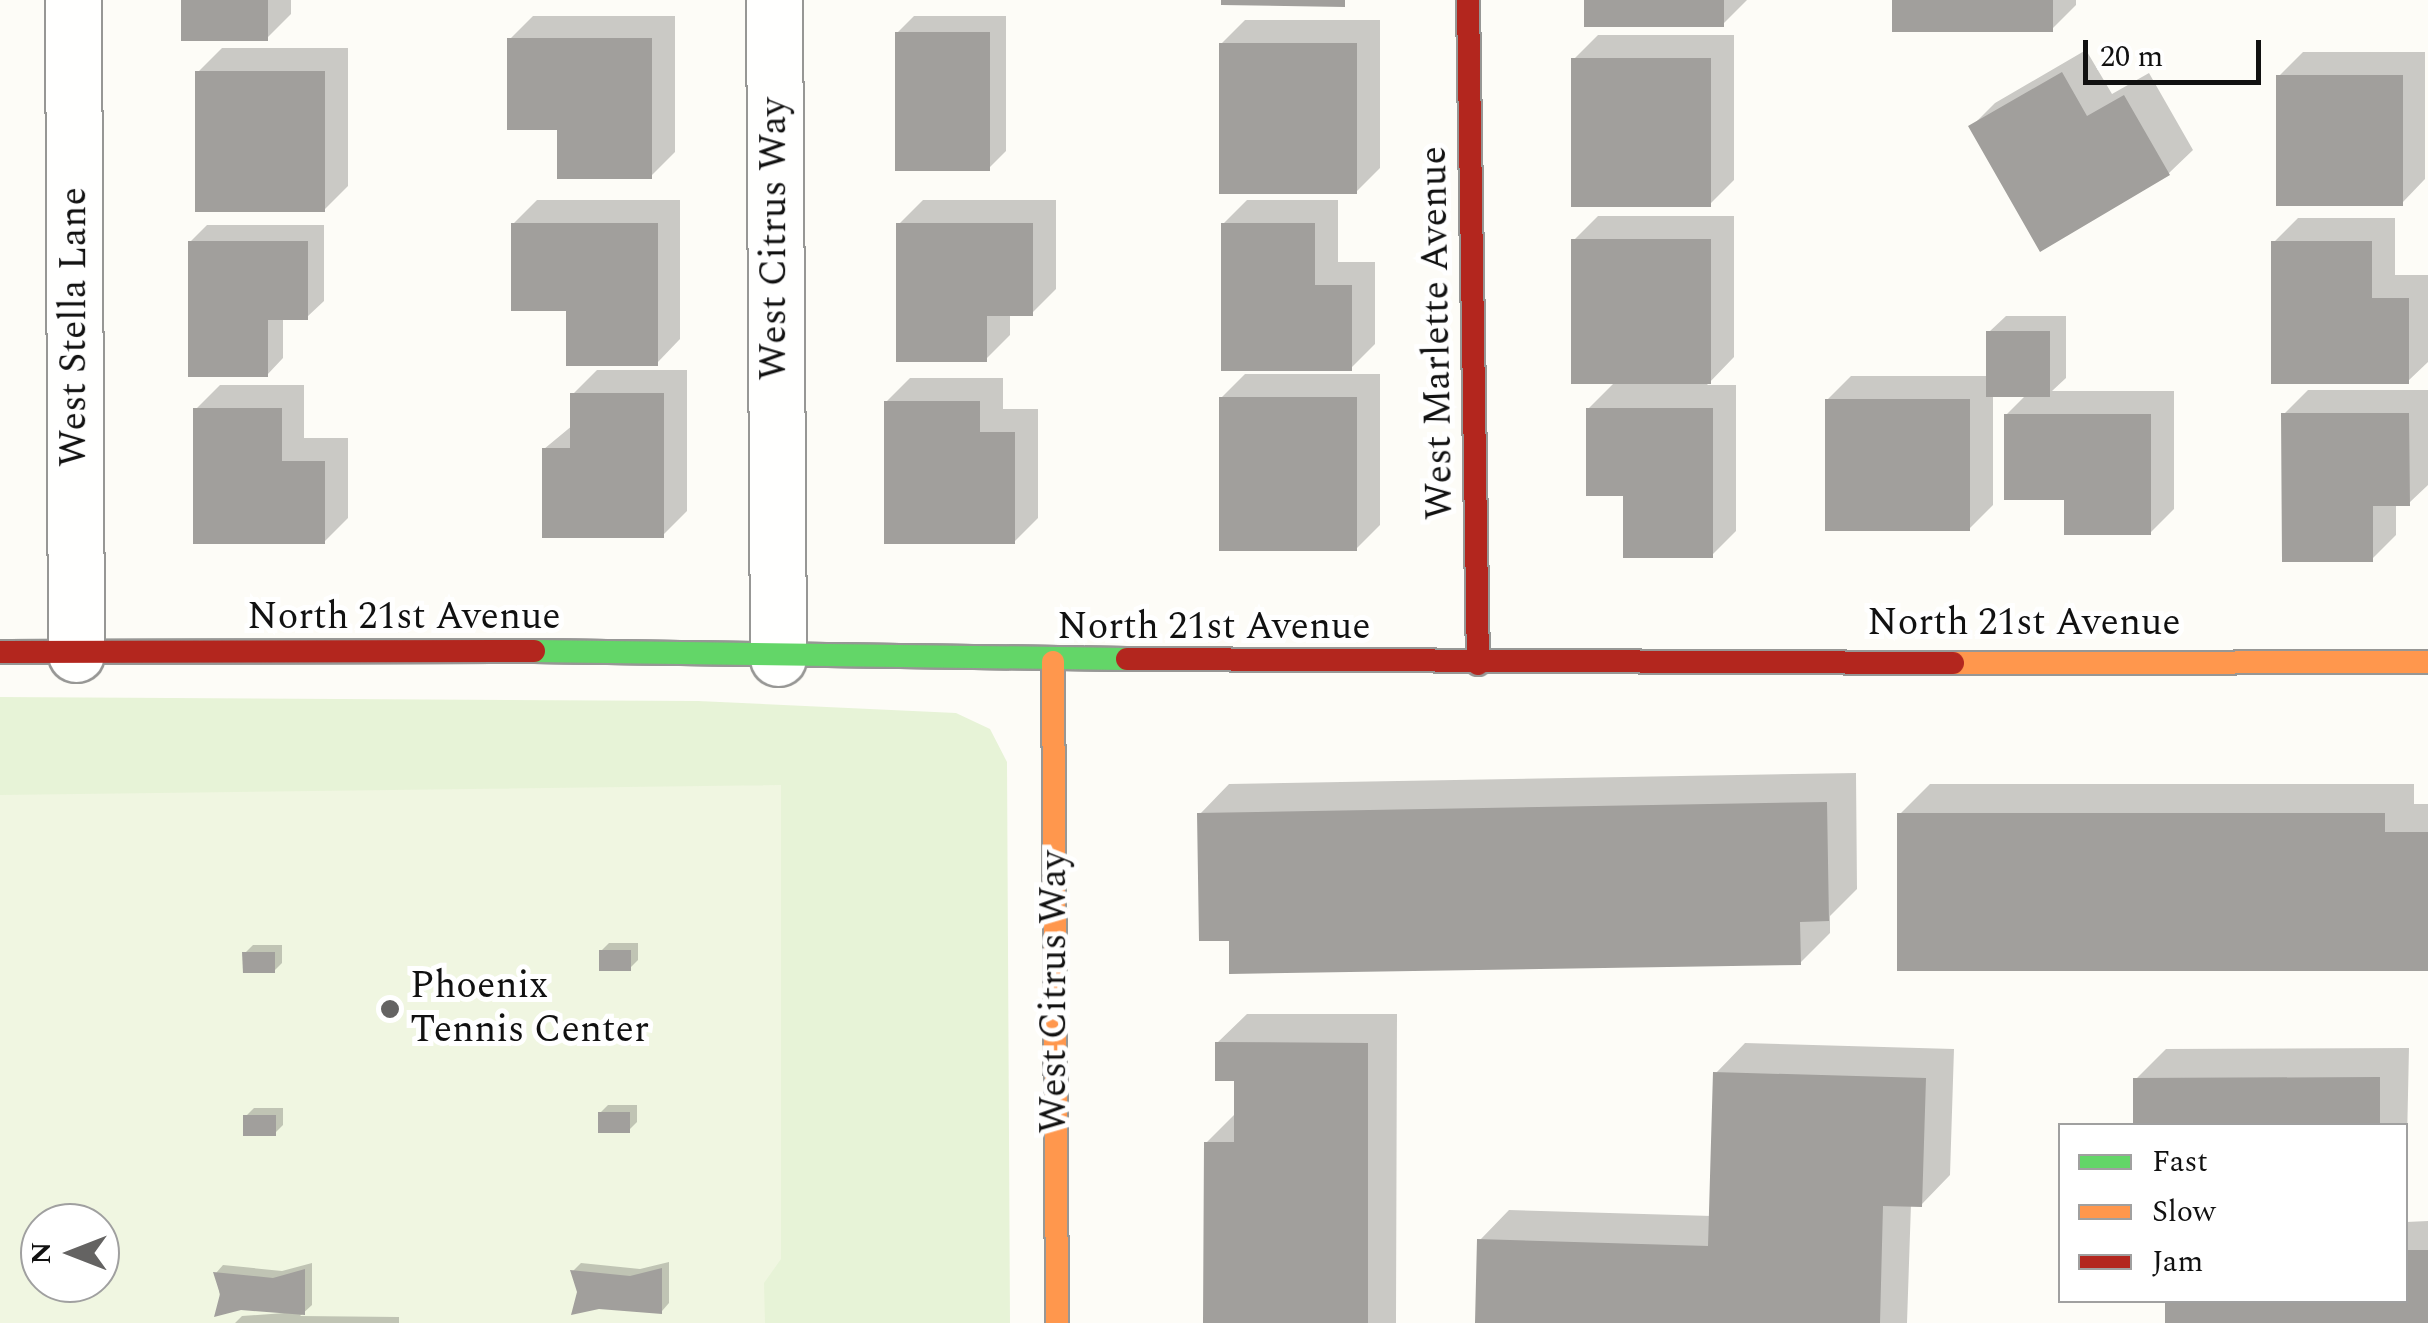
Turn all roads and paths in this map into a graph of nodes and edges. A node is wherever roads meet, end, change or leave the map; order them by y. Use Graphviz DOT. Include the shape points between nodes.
graph roads {
  1 [pos="73,0"];
  2 [pos="774,0"];
  3 [pos="1468,0"];
  4 [pos="0,652"];
  5 [pos="76,654"];
  6 [pos="778,658"];
  7 [pos="1053,662"];
  8 [pos="2428,662"];
  9 [pos="1478,664"];
  10 [pos="1057,1323"];
  1 -- 5 [label="street, West Stella Lane"];
  2 -- 6 [label="street, West Citrus Way"];
  3 -- 9 [label="street, West Marlette Avenue"];
  4 -- 5 [label="street, North 21st Avenue"];
  5 -- 6 [label="street, North 21st Avenue" via="428,650"];
  6 -- 7 [label="street, North 21st Avenue"];
  7 -- 9 [label="street, North 21st Avenue"];
  7 -- 10 [label="street, West Citrus Way"];
  8 -- 9 [label="street, North 21st Avenue"];
}
